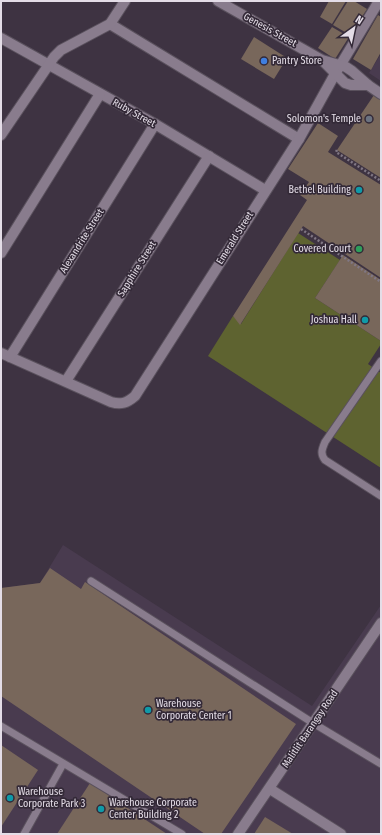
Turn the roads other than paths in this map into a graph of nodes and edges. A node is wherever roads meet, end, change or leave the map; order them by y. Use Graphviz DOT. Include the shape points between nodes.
graph roads {
  1 [pos="125,1"];
  2 [pos="218,1"];
  3 [pos="374,3"];
  4 [pos="110,24"];
  5 [pos="1,38"];
  6 [pos="47,65"];
  7 [pos="338,70"];
  8 [pos="100,94"];
  9 [pos="381,94"];
  10 [pos="155,124"];
  11 [pos="1,135"];
  12 [pos="299,139"];
  13 [pos="208,156"];
  14 [pos="265,190"];
  15 [pos="1,253"];
  16 [pos="5,355"];
  17 [pos="381,361"];
  18 [pos="66,381"];
  19 [pos="381,496"];
  20 [pos="91,581"];
  21 [pos="381,623"];
  22 [pos="314,723"];
  23 [pos="1,726"];
  24 [pos="63,764"];
  25 [pos="381,764"];
  26 [pos="270,788"];
  27 [pos="24,834"];
  28 [pos="182,834"];
  29 [pos="238,834"];
  30 [pos="341,834"];
  1 -- 4 [label="street"];
  2 -- 7 [label="street, Genesis Street"];
  3 -- 7 [label="street, Emerald Street"];
  4 -- 6 [label="street" via="61,50"];
  4 -- 12 [label="street"];
  5 -- 6 [label="street, Ruby Street"];
  6 -- 8 [label="street, Ruby Street"];
  6 -- 11 [label="street"];
  7 -- 9 [label="street, Genesis Street" via="345,83 368,86"];
  7 -- 12 [label="street, Emerald Street"];
  8 -- 10 [label="street, Ruby Street"];
  8 -- 15 [label="street"];
  10 -- 13 [label="street, Ruby Street"];
  10 -- 16 [label="street, Alexandrite Street"];
  12 -- 14 [label="street, Emerald Street"];
  13 -- 14 [label="street, Ruby Street"];
  13 -- 18 [label="street, Sapphire Street"];
  14 -- 18 [label="street, Emerald Street" via="130,401 117,404"];
  16 -- 18 [label="street"];
  17 -- 19 [label="lane" via="325,442 321,452 325,460"];
  20 -- 22 [label="lane"];
  21 -- 22 [label="street, Malitlit Barangay Road"];
  22 -- 25 [label="lane"];
  22 -- 26 [label="street, Malitlit Barangay Road"];
  23 -- 24 [label="lane"];
  24 -- 27 [label="lane"];
  24 -- 28 [label="lane"];
  26 -- 29 [label="street, Malitlit Barangay Road"];
  26 -- 30 [label="street"];
}
